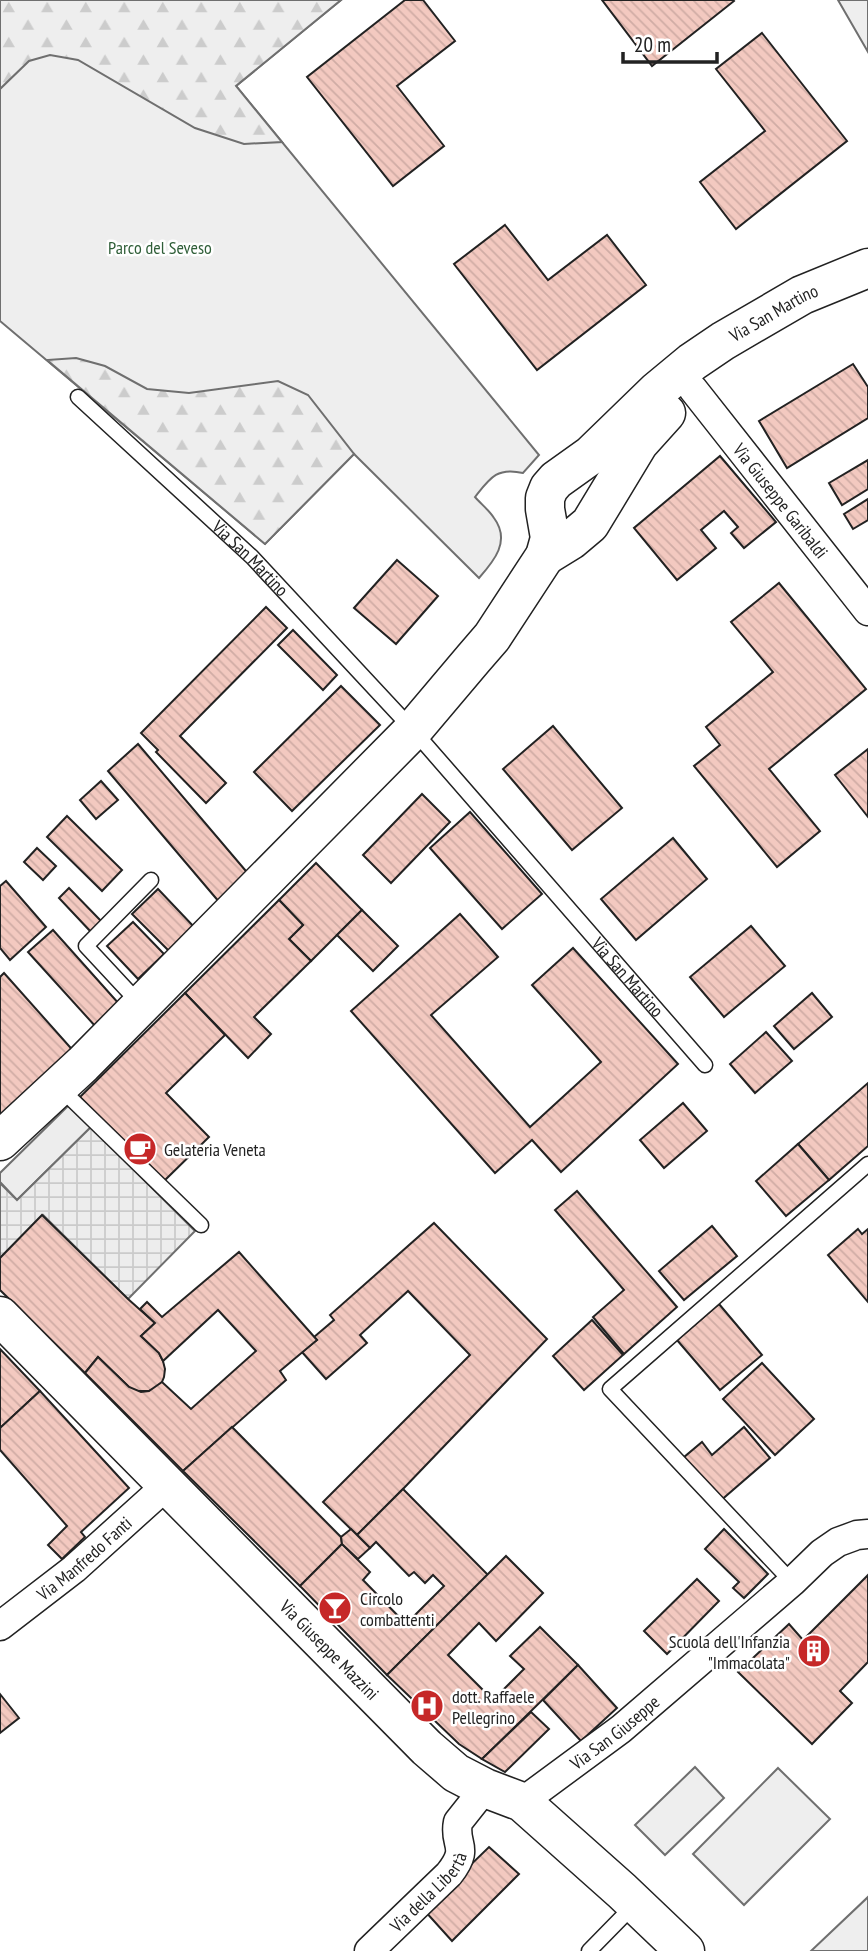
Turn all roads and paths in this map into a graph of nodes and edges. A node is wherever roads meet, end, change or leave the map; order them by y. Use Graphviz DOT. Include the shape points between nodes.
graph roads {
  1 [pos="868,268"];
  2 [pos="868,296"];
  3 [pos="693,389"];
  4 [pos="78,397"];
  5 [pos="545,556"];
  6 [pos="868,611"];
  7 [pos="413,730"];
  8 [pos="151,880"];
  9 [pos="141,1005"];
  10 [pos="705,1065"];
  11 [pos="59,1087"];
  12 [pos="0,1141"];
  13 [pos="868,1164"];
  14 [pos="201,1225"];
  15 [pos="0,1316"];
  16 [pos="167,1485"];
  17 [pos="868,1534"];
  18 [pos="792,1582"];
  19 [pos="0,1626"];
  20 [pos="485,1788"];
  21 [pos="522,1802"];
  22 [pos="636,1903"];
  23 [pos="369,1951"];
  24 [pos="589,1951"];
  25 [pos="685,1951"];
  1 -- 5 [label="street, Via San Martino" via="802,295 712,348 657,391 591,455 556,480 545,498 550,538"];
  2 -- 3 [label="street, Via San Martino" via="783,333"];
  3 -- 5 [label="street, Via San Martino" via="639,443 590,524"];
  3 -- 6 [label="street, Via Giuseppe Garibaldi"];
  4 -- 7 [label="lane, Via San Martino" via="252,557"];
  5 -- 7 [label="street, Via San Martino" via="492,637"];
  7 -- 9 [label="street, Via San Martino"];
  7 -- 10 [label="lane, Via San Martino"];
  8 -- 9 [label="lane" via="86,946"];
  9 -- 11 [label="street, Via San Martino"];
  11 -- 12 [label="street, Via San Martino"];
  11 -- 14 [label="lane"];
  13 -- 18 [label="lane" via="610,1389"];
  15 -- 16 [label="street, Via Giuseppe Mazzini"];
  16 -- 19 [label="street, Via Manfredo Fanti" via="74,1569"];
  16 -- 20 [label="street, Via Giuseppe Mazzini" via="427,1748 456,1773"];
  17 -- 18 [label="street, Via San Giuseppe" via="838,1542"];
  18 -- 21 [label="street, Via San Giuseppe" via="621,1729"];
  20 -- 21 [label="street, Via Giuseppe Mazzini"];
  20 -- 23 [label="street, Via della Libertà" via="458,1822 459,1861"];
  21 -- 22 [label="street, Via Giuseppe Mazzini"];
  22 -- 24 [label="lane"];
  22 -- 25 [label="street, Via Giuseppe Mazzini"];
}
